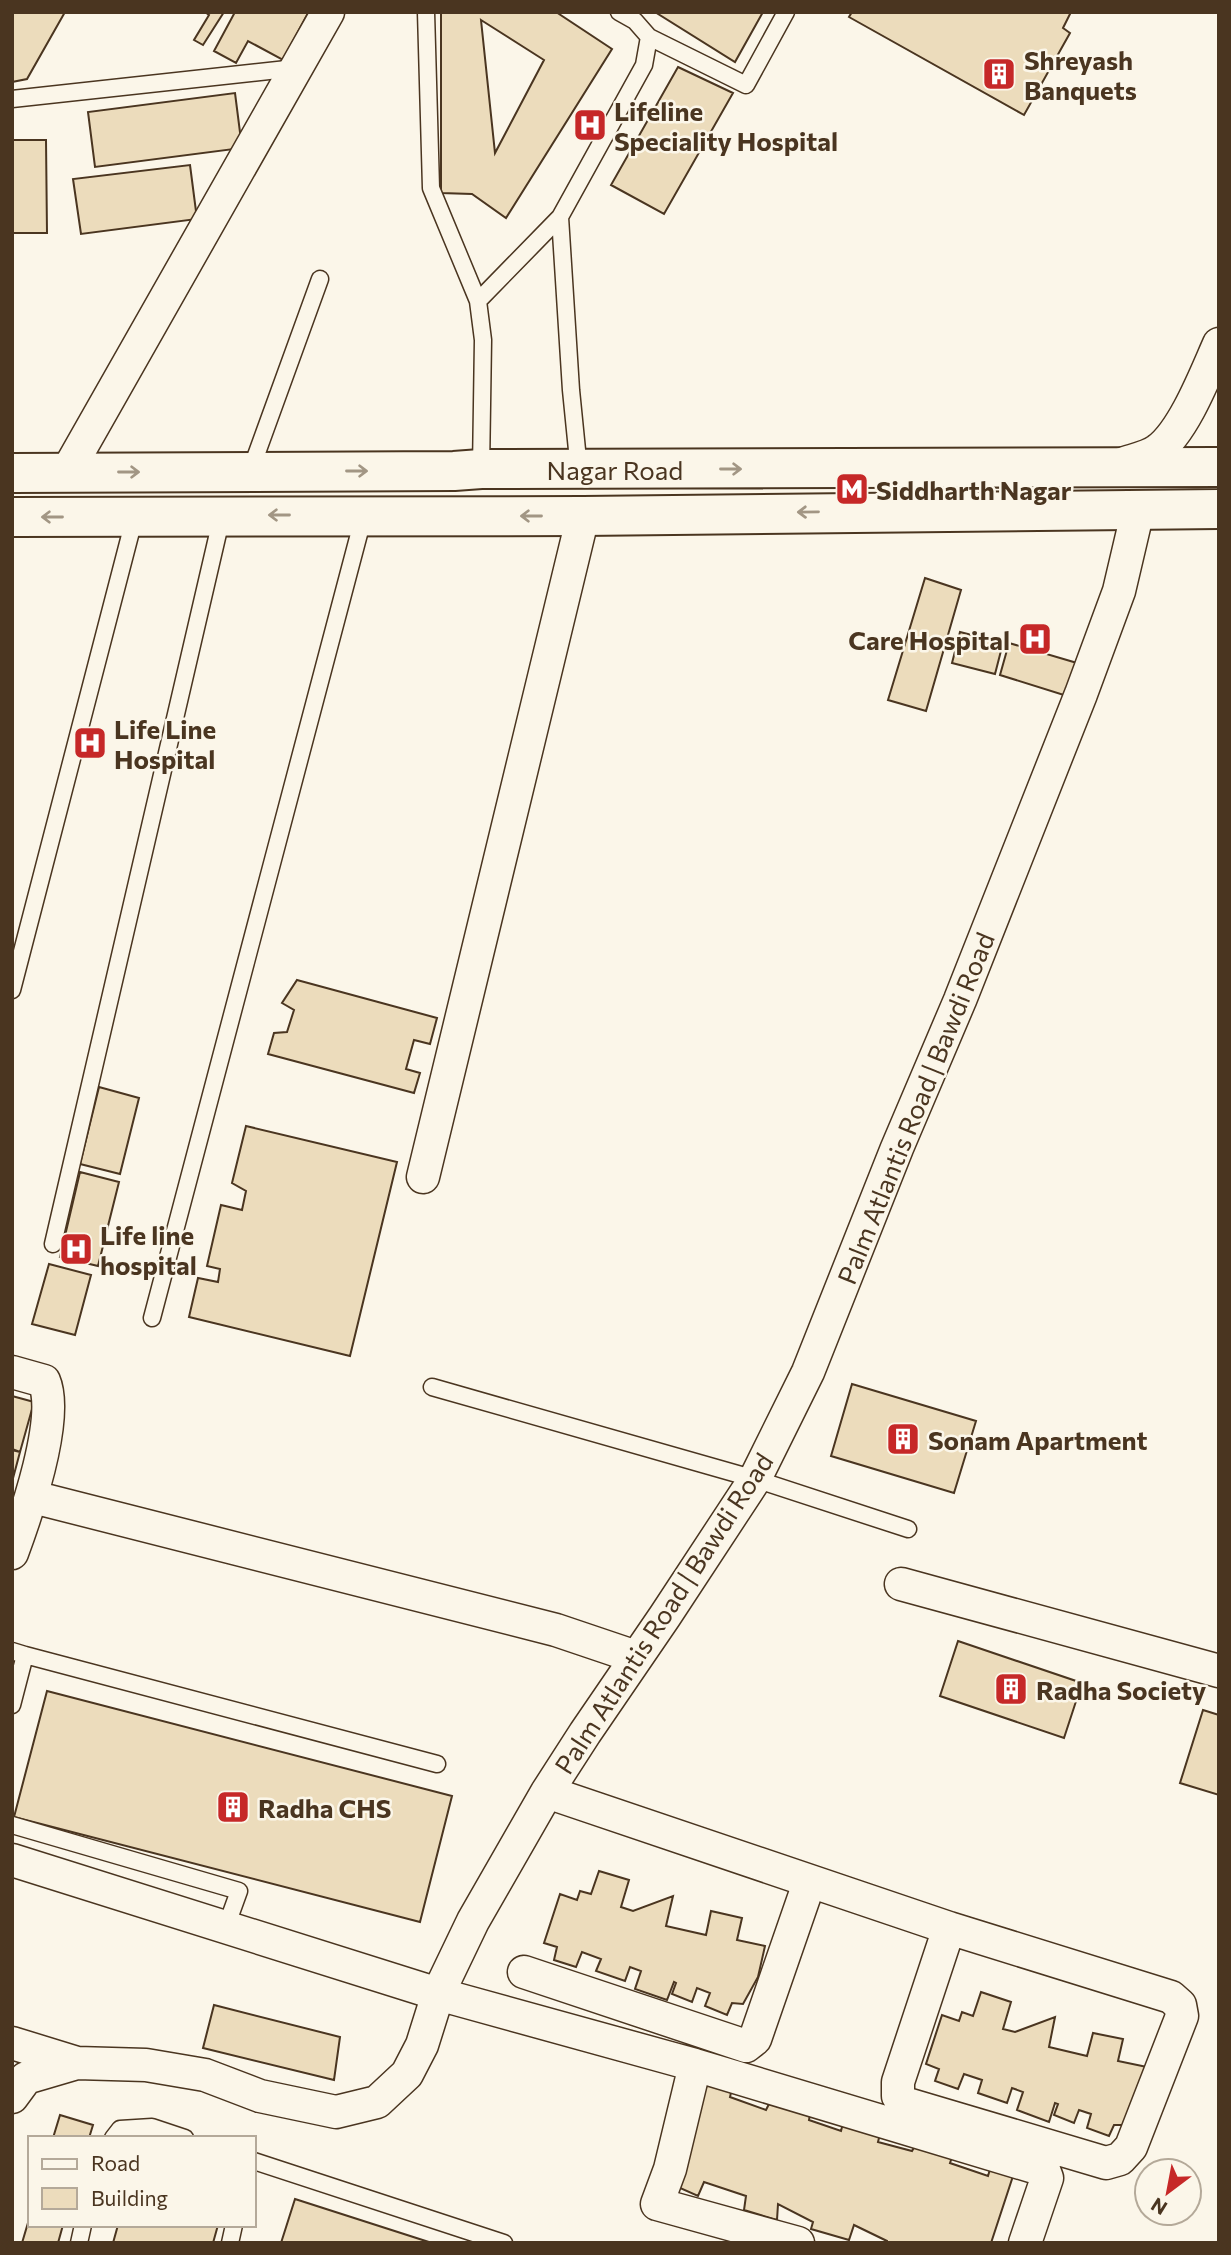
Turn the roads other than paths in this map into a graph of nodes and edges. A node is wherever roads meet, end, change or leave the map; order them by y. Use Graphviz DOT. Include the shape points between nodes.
graph roads {
  1 [pos="328,12"];
  2 [pos="426,12"];
  3 [pos="619,12"];
  4 [pos="786,12"];
  5 [pos="649,37"];
  6 [pos="296,68"];
  7 [pos="12,99"];
  8 [pos="559,217"];
  9 [pos="320,279"];
  10 [pos="478,301"];
  11 [pos="1219,344"];
  12 [pos="1219,467"];
  13 [pos="1111,468"];
  14 [pos="481,469"];
  15 [pos="669,469"];
  16 [pos="579,470"];
  17 [pos="67,472"];
  18 [pos="250,472"];
  19 [pos="12,473"];
  20 [pos="1219,509"];
  21 [pos="1138,510"];
  22 [pos="364,515"];
  23 [pos="659,515"];
  24 [pos="135,516"];
  25 [pos="222,516"];
  26 [pos="583,516"];
  27 [pos="12,517"];
  28 [pos="12,990"];
  29 [pos="423,1177"];
  30 [pos="53,1244"];
  31 [pos="152,1318"];
  32 [pos="12,1372"];
  33 [pos="432,1387"];
  34 [pos="754,1479"];
  35 [pos="33,1497"];
  36 [pos="908,1529"];
  37 [pos="12,1553"];
  38 [pos="901,1584"];
  39 [pos="19,1653"];
  40 [pos="636,1657"];
  41 [pos="1219,1671"];
  42 [pos="12,1705"];
  43 [pos="437,1764"];
  44 [pos="547,1792"];
  45 [pos="12,1825"];
  46 [pos="12,1860"];
  47 [pos="809,1883"];
  48 [pos="226,1927"];
  49 [pos="948,1928"];
  50 [pos="524,1972"];
  51 [pos="438,1994"];
  52 [pos="12,2043"];
  53 [pos="77,2063"];
  54 [pos="695,2065"];
  55 [pos="12,2097"];
  56 [pos="115,2136"];
  57 [pos="179,2136"];
  58 [pos="256,2162"];
  59 [pos="504,2243"];
  60 [pos="798,2243"];
  61 [pos="1025,2243"];
  1 -- 6 [label="street"];
  2 -- 10 [label="lane" via="431,188"];
  3 -- 5 [label="lane"];
  4 -- 5 [label="lane" via="746,85"];
  5 -- 8 [label="lane" via="644,65"];
  6 -- 7 [label="lane"];
  6 -- 17 [label="street"];
  8 -- 10 [label="lane"];
  8 -- 16 [label="lane"];
  9 -- 18 [label="lane"];
  10 -- 14 [label="lane" via="483,340"];
  11 -- 13 [label="street" via="1193,402 1159,449"];
  12 -- 13 [label="highway, Nagar Road"];
  15 -- 13 [label="highway, Nagar Road, one-way"];
  14 -- 16 [label="highway, Nagar Road"];
  18 -- 14 [label="highway, Nagar Road, one-way"];
  15 -- 16 [label="highway, Nagar Road"];
  15 -- 23 [label="highway"];
  17 -- 18 [label="highway, Nagar Road, one-way"];
  17 -- 19 [label="highway, Nagar Road"];
  20 -- 21 [label="highway, Nagar Road"];
  21 -- 23 [label="highway, Nagar Road, one-way"];
  21 -- 34 [label="street, Palm Atlantis Road | Bawdi Road" via="1119,591 1049,774 808,1372"];
  22 -- 25 [label="highway, Nagar Road, one-way"];
  26 -- 22 [label="highway, Nagar Road, one-way"];
  22 -- 31 [label="lane"];
  23 -- 26 [label="highway, Nagar Road"];
  24 -- 25 [label="highway, Nagar Road"];
  24 -- 27 [label="highway, Nagar Road, one-way"];
  24 -- 28 [label="lane"];
  25 -- 30 [label="lane"];
  26 -- 29 [label="street"];
  32 -- 35 [label="street" via="44,1381 47,1388 46,1427"];
  33 -- 34 [label="lane"];
  34 -- 36 [label="lane"];
  34 -- 40 [label="street, Palm Atlantis Road | Bawdi Road"];
  35 -- 37 [label="street"];
  35 -- 40 [label="street" via="556,1630"];
  38 -- 41 [label="street"];
  39 -- 42 [label="lane"];
  39 -- 43 [label="lane"];
  40 -- 44 [label="street, Palm Atlantis Road | Bawdi Road"];
  44 -- 47 [label="street"];
  44 -- 51 [label="street, Palm Atlantis Road | Bawdi Road" via="473,1921"];
  45 -- 48 [label="lane" via="239,1891"];
  46 -- 48 [label="street"];
  47 -- 49 [label="street"];
  47 -- 50 [label="street" via="755,2039 746,2046"];
  48 -- 51 [label="street"];
  49 -- 49 [label="street" via="1171,1997 1180,2005 1182,2016 1131,2147 1120,2159 1106,2163 904,2103 898,2096 898,2082"];
  51 -- 53 [label="street, Palm Atlantis Road | Bawdi Road" via="422,2045 407,2074 377,2102 336,2112 260,2096 205,2075 146,2065"];
  51 -- 54 [label="street"];
  52 -- 53 [label="street"];
  53 -- 55 [label="street, Palm Atlantis Road | Bawdi Road" via="26,2078"];
  54 -- 60 [label="street" via="657,2204"];
  54 -- 61 [label="street" via="1044,2170 1047,2178"];
  56 -- 57 [label="lane" via="120,2129 152,2127"];
  58 -- 59 [label="lane"];
}
